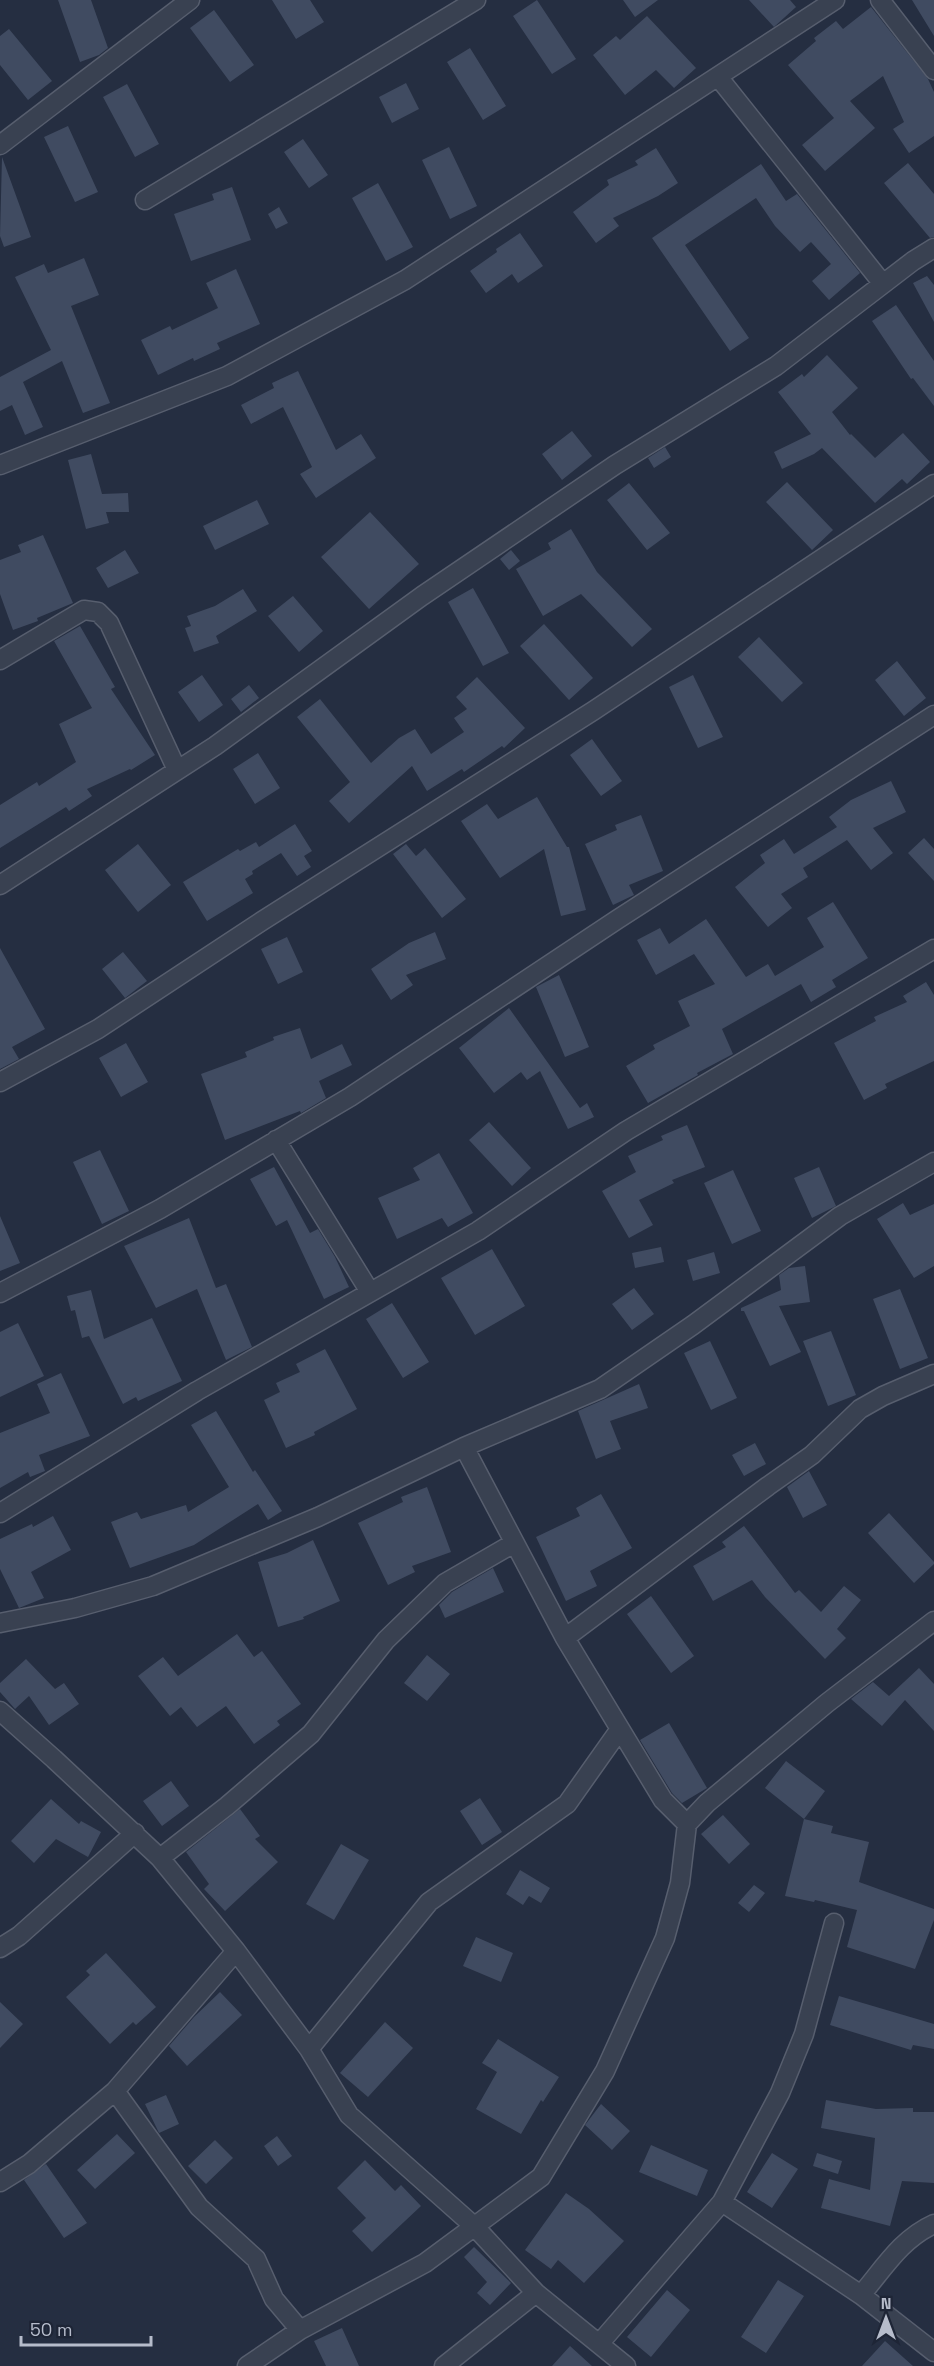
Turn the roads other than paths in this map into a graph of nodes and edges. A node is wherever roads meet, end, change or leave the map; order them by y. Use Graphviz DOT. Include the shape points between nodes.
graph roads {
  1 [pos="190,0"];
  2 [pos="476,0"];
  3 [pos="835,0"];
  4 [pos="880,0"];
  5 [pos="934,70"];
  6 [pos="719,78"];
  7 [pos="0,145"];
  8 [pos="145,200"];
  9 [pos="934,248"];
  10 [pos="883,284"];
  11 [pos="0,465"];
  12 [pos="934,484"];
  13 [pos="0,660"];
  14 [pos="934,715"];
  15 [pos="177,771"];
  16 [pos="0,885"];
  17 [pos="934,949"];
  18 [pos="0,1082"];
  19 [pos="276,1140"];
  20 [pos="934,1162"];
  21 [pos="370,1292"];
  22 [pos="0,1293"];
  23 [pos="934,1374"];
  24 [pos="464,1447"];
  25 [pos="0,1513"];
  26 [pos="514,1543"];
  27 [pos="934,1621"];
  28 [pos="0,1623"];
  29 [pos="565,1638"];
  30 [pos="0,1711"];
  31 [pos="620,1729"];
  32 [pos="687,1824"];
  33 [pos="135,1833"];
  34 [pos="160,1858"];
  35 [pos="834,1923"];
  36 [pos="0,1948"];
  37 [pos="236,1951"];
  38 [pos="309,2049"];
  39 [pos="115,2091"];
  40 [pos="0,2182"];
  41 [pos="722,2202"];
  42 [pos="934,2224"];
  43 [pos="475,2227"];
  44 [pos="536,2293"];
  45 [pos="861,2295"];
  46 [pos="300,2330"];
  47 [pos="599,2344"];
  48 [pos="934,2352"];
  49 [pos="247,2366"];
  50 [pos="444,2366"];
  51 [pos="626,2366"];
  1 -- 7 [label="street"];
  2 -- 8 [label="street"];
  3 -- 6 [label="street"];
  4 -- 5 [label="street"];
  6 -- 10 [label="street"];
  6 -- 11 [label="street" via="405,280 227,376"];
  9 -- 10 [label="street"];
  10 -- 15 [label="street" via="776,366 605,471"];
  12 -- 18 [label="street" via="593,711 98,1029"];
  13 -- 15 [label="street" via="84,610 98,612 109,623"];
  14 -- 19 [label="street" via="350,1096"];
  15 -- 16 [label="street"];
  17 -- 21 [label="street" via="626,1131 478,1231"];
  19 -- 21 [label="street"];
  19 -- 22 [label="street" via="160,1209"];
  20 -- 24 [label="street" via="840,1216 600,1389"];
  21 -- 25 [label="street" via="197,1391"];
  23 -- 29 [label="street" via="860,1409 794,1470"];
  24 -- 26 [label="street"];
  24 -- 28 [label="street" via="318,1517 153,1586 75,1608"];
  26 -- 29 [label="street"];
  26 -- 34 [label="street" via="445,1582 386,1640 312,1734"];
  27 -- 32 [label="street" via="827,1702"];
  29 -- 31 [label="street"];
  30 -- 33 [label="street"];
  31 -- 32 [label="street" via="663,1800"];
  31 -- 38 [label="street" via="567,1804 429,1902"];
  32 -- 43 [label="street" via="680,1883 665,1938 605,2070 541,2177"];
  33 -- 34 [label="street"];
  33 -- 36 [label="street" via="19,1936"];
  34 -- 37 [label="street"];
  35 -- 41 [label="street" via="804,2034 780,2093"];
  37 -- 38 [label="street"];
  37 -- 39 [label="street"];
  38 -- 43 [label="street" via="348,2115"];
  39 -- 40 [label="street" via="29,2164"];
  39 -- 46 [label="street" via="199,2207 256,2259 274,2299"];
  41 -- 45 [label="street"];
  41 -- 47 [label="street"];
  42 -- 45 [label="street" via="902,2245"];
  43 -- 44 [label="street"];
  43 -- 46 [label="street" via="425,2263"];
  44 -- 47 [label="street"];
  44 -- 50 [label="street"];
  45 -- 48 [label="street"];
  46 -- 49 [label="street"];
  47 -- 51 [label="street"];
}
